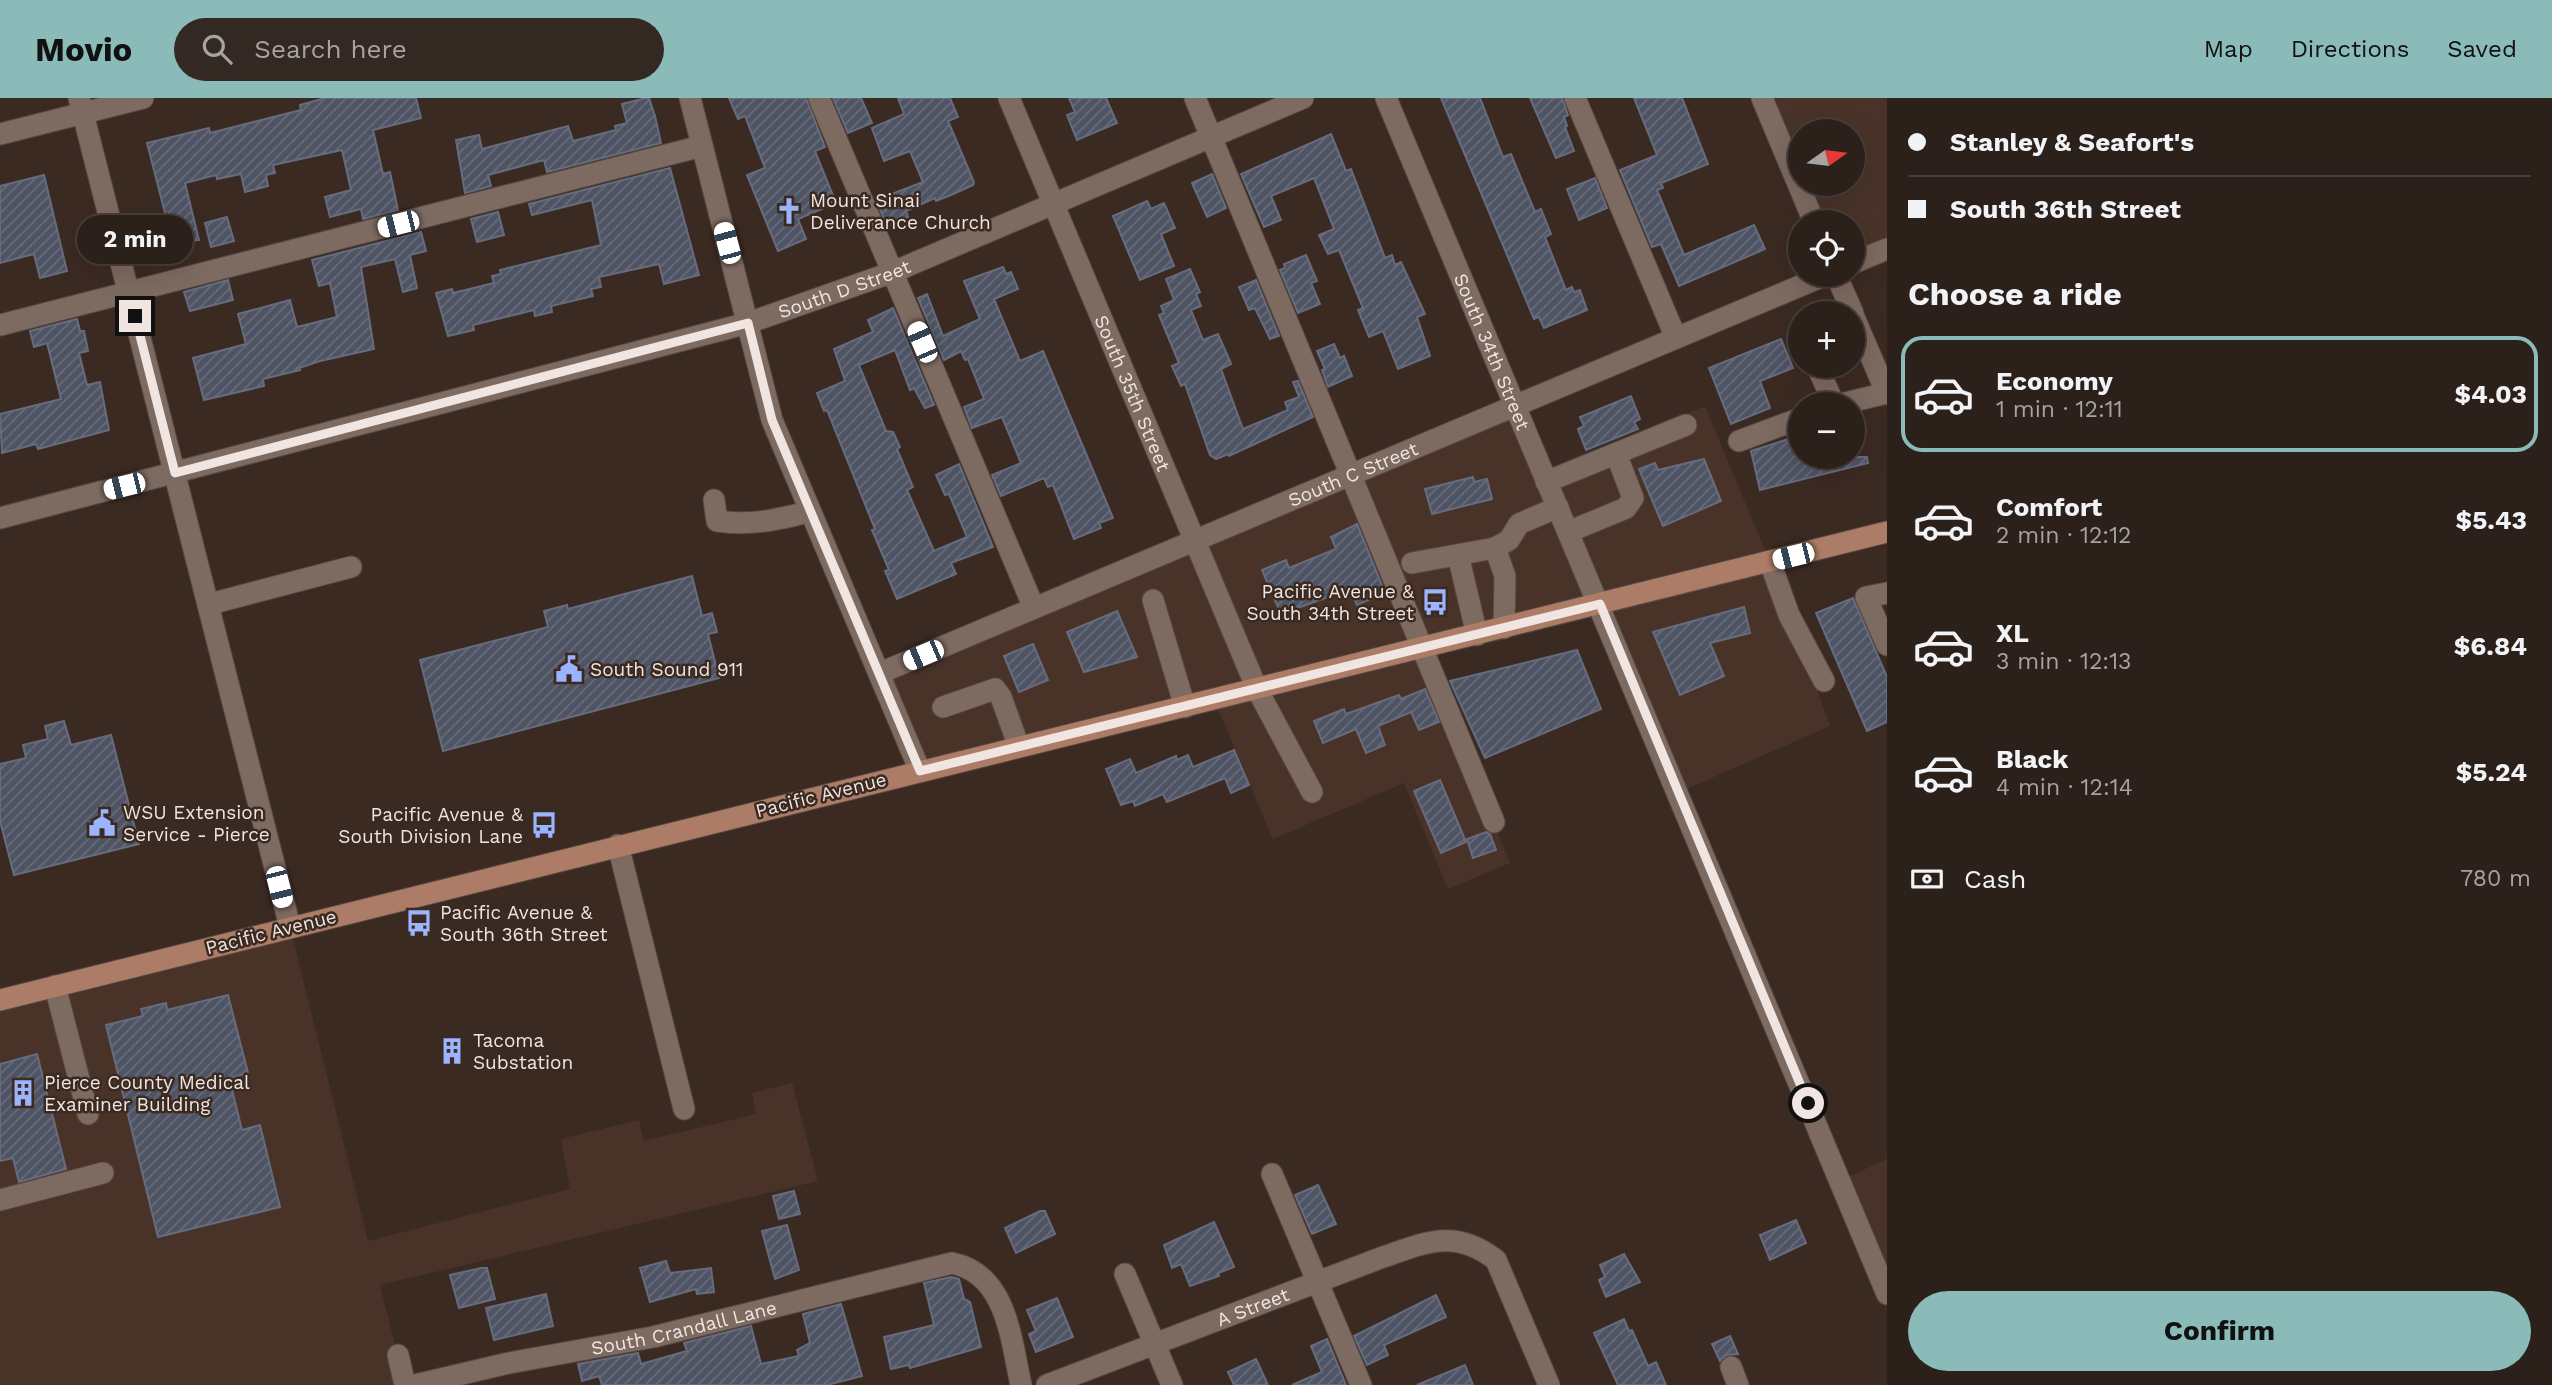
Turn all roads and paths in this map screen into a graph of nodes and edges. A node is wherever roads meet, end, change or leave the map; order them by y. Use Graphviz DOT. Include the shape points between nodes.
graph roads {
  1 [pos="143,98"];
  2 [pos="690,98"];
  3 [pos="819,98"];
  4 [pos="1009,98"];
  5 [pos="1195,98"];
  6 [pos="1303,98"];
  7 [pos="1386,98"];
  8 [pos="1575,98"];
  9 [pos="1762,98"];
  10 [pos="81,106"];
  11 [pos="0,134"];
  12 [pos="1211,137"];
  13 [pos="702,146"];
  14 [pos="1054,204"];
  15 [pos="1809,210"];
  16 [pos="1887,249"];
  17 [pos="1865,258"];
  18 [pos="893,272"];
  19 [pos="1797,287"];
  20 [pos="129,292"];
  21 [pos="748,323"];
  22 [pos="0,325"];
  23 [pos="1676,338"];
  24 [pos="1865,342"];
  25 [pos="1887,393"];
  26 [pos="1865,398"];
  27 [pos="1515,405"];
  28 [pos="1788,423"];
  29 [pos="1686,425"];
  30 [pos="1739,441"];
  31 [pos="1617,456"];
  32 [pos="175,473"];
  33 [pos="1350,474"];
  34 [pos="1546,482"];
  35 [pos="714,500"];
  36 [pos="1558,507"];
  37 [pos="808,512"];
  38 [pos="0,518"];
  39 [pos="1569,532"];
  40 [pos="1887,532"];
  41 [pos="1194,540"];
  42 [pos="1494,548"];
  43 [pos="1458,555"];
  44 [pos="1770,562"];
  45 [pos="1412,563"];
  46 [pos="351,567"];
  47 [pos="1887,593"];
  48 [pos="1153,600"];
  49 [pos="210,604"];
  50 [pos="1600,604"];
  51 [pos="1034,608"];
  52 [pos="1504,628"];
  53 [pos="1477,635"];
  54 [pos="1887,645"];
  55 [pos="1422,649"];
  56 [pos="880,673"];
  57 [pos="1824,681"];
  58 [pos="1257,689"];
  59 [pos="943,707"];
  60 [pos="1185,707"];
  61 [pos="1018,747"];
  62 [pos="920,771"];
  63 [pos="1312,792"];
  64 [pos="1494,822"];
  65 [pos="618,845"];
  66 [pos="290,927"];
  67 [pos="55,986"];
  68 [pos="0,1000"];
  69 [pos="684,1109"];
  70 [pos="88,1114"];
  71 [pos="103,1172"];
  72 [pos="1272,1174"];
  73 [pos="0,1200"];
  74 [pos="1125,1274"];
  75 [pos="1318,1282"];
  76 [pos="1887,1294"];
  77 [pos="1155,1343"];
  78 [pos="398,1355"];
  79 [pos="405,1385"];
  80 [pos="415,1385"];
  81 [pos="1021,1385"];
  82 [pos="1047,1385"];
  83 [pos="1172,1385"];
  84 [pos="1362,1385"];
  85 [pos="1549,1385"];
  1 -- 10 [label="street"];
  2 -- 13 [label="street"];
  3 -- 18 [label="street"];
  4 -- 14 [label="street, South 35th Street"];
  5 -- 12 [label="street"];
  6 -- 12 [label="street, South D Street"];
  7 -- 27 [label="street, South 34th Street"];
  8 -- 23 [label="street"];
  9 -- 15 [label="street"];
  10 -- 11 [label="street"];
  10 -- 20 [label="street"];
  12 -- 14 [label="street, South D Street"];
  12 -- 33 [label="street"];
  13 -- 20 [label="street"];
  13 -- 21 [label="street"];
  14 -- 18 [label="street, South D Street"];
  14 -- 41 [label="street, South 35th Street"];
  16 -- 17 [label="street"];
  18 -- 21 [label="street, South D Street"];
  18 -- 51 [label="street"];
  19 -- 23 [label="street, South C Street"];
  20 -- 22 [label="street"];
  20 -- 32 [label="street"];
  21 -- 32 [label="street, South D Street"];
  21 -- 37 [label="street" via="772,420"];
  23 -- 27 [label="street, South C Street"];
  24 -- 25 [label="street"];
  25 -- 26 [label="street"];
  27 -- 33 [label="street, South C Street"];
  27 -- 34 [label="street, South 34th Street"];
  28 -- 30 [label="street"];
  29 -- 31 [label="street"];
  31 -- 34 [label="street"];
  31 -- 39 [label="street" via="1633,498 1626,508"];
  32 -- 38 [label="street, South D Street"];
  32 -- 49 [label="street"];
  33 -- 41 [label="street, South C Street"];
  33 -- 55 [label="street"];
  34 -- 36 [label="street, South 34th Street"];
  35 -- 37 [label="street" via="717,521 741,525"];
  36 -- 39 [label="street, South 34th Street"];
  36 -- 42 [label="street" via="1519,524 1509,540"];
  37 -- 56 [label="street"];
  39 -- 50 [label="street, South 34th Street"];
  40 -- 44 [label="main road, Pacific Avenue"];
  41 -- 51 [label="street, South C Street"];
  41 -- 58 [label="street, South 35th Street"];
  42 -- 43 [label="street"];
  42 -- 52 [label="street" via="1505,576"];
  43 -- 45 [label="street"];
  43 -- 53 [label="street"];
  44 -- 50 [label="main road, Pacific Avenue"];
  44 -- 57 [label="street" via="1789,615"];
  46 -- 49 [label="street"];
  47 -- 54 [label="street" via="1866,597"];
  48 -- 60 [label="street"];
  49 -- 66 [label="street"];
  50 -- 52 [label="main road, Pacific Avenue"];
  50 -- 76 [label="street, South 34th Street"];
  51 -- 56 [label="street, South C Street"];
  52 -- 53 [label="main road, Pacific Avenue"];
  53 -- 55 [label="main road, Pacific Avenue"];
  55 -- 58 [label="main road, Pacific Avenue"];
  55 -- 64 [label="street"];
  56 -- 62 [label="street"];
  58 -- 60 [label="main road, Pacific Avenue"];
  58 -- 63 [label="street, South 35th Street"];
  59 -- 61 [label="street" via="995,689"];
  60 -- 61 [label="main road, Pacific Avenue"];
  61 -- 62 [label="main road, Pacific Avenue"];
  62 -- 65 [label="main road, Pacific Avenue"];
  65 -- 66 [label="main road, Pacific Avenue"];
  65 -- 69 [label="street"];
  66 -- 67 [label="main road, Pacific Avenue"];
  67 -- 68 [label="main road, Pacific Avenue"];
  67 -- 70 [label="street"];
  71 -- 73 [label="street"];
  72 -- 75 [label="street"];
  74 -- 77 [label="street"];
  75 -- 77 [label="street, A Street"];
  75 -- 84 [label="street"];
  75 -- 85 [label="street, A Street" via="1439,1241 1462,1240 1480,1248 1496,1260"];
  77 -- 82 [label="street, A Street"];
  77 -- 83 [label="street"];
  78 -- 79 [label="street"];
  80 -- 81 [label="street, South Crandall Lane" via="653,1337 952,1263 984,1277 999,1300"];
}
